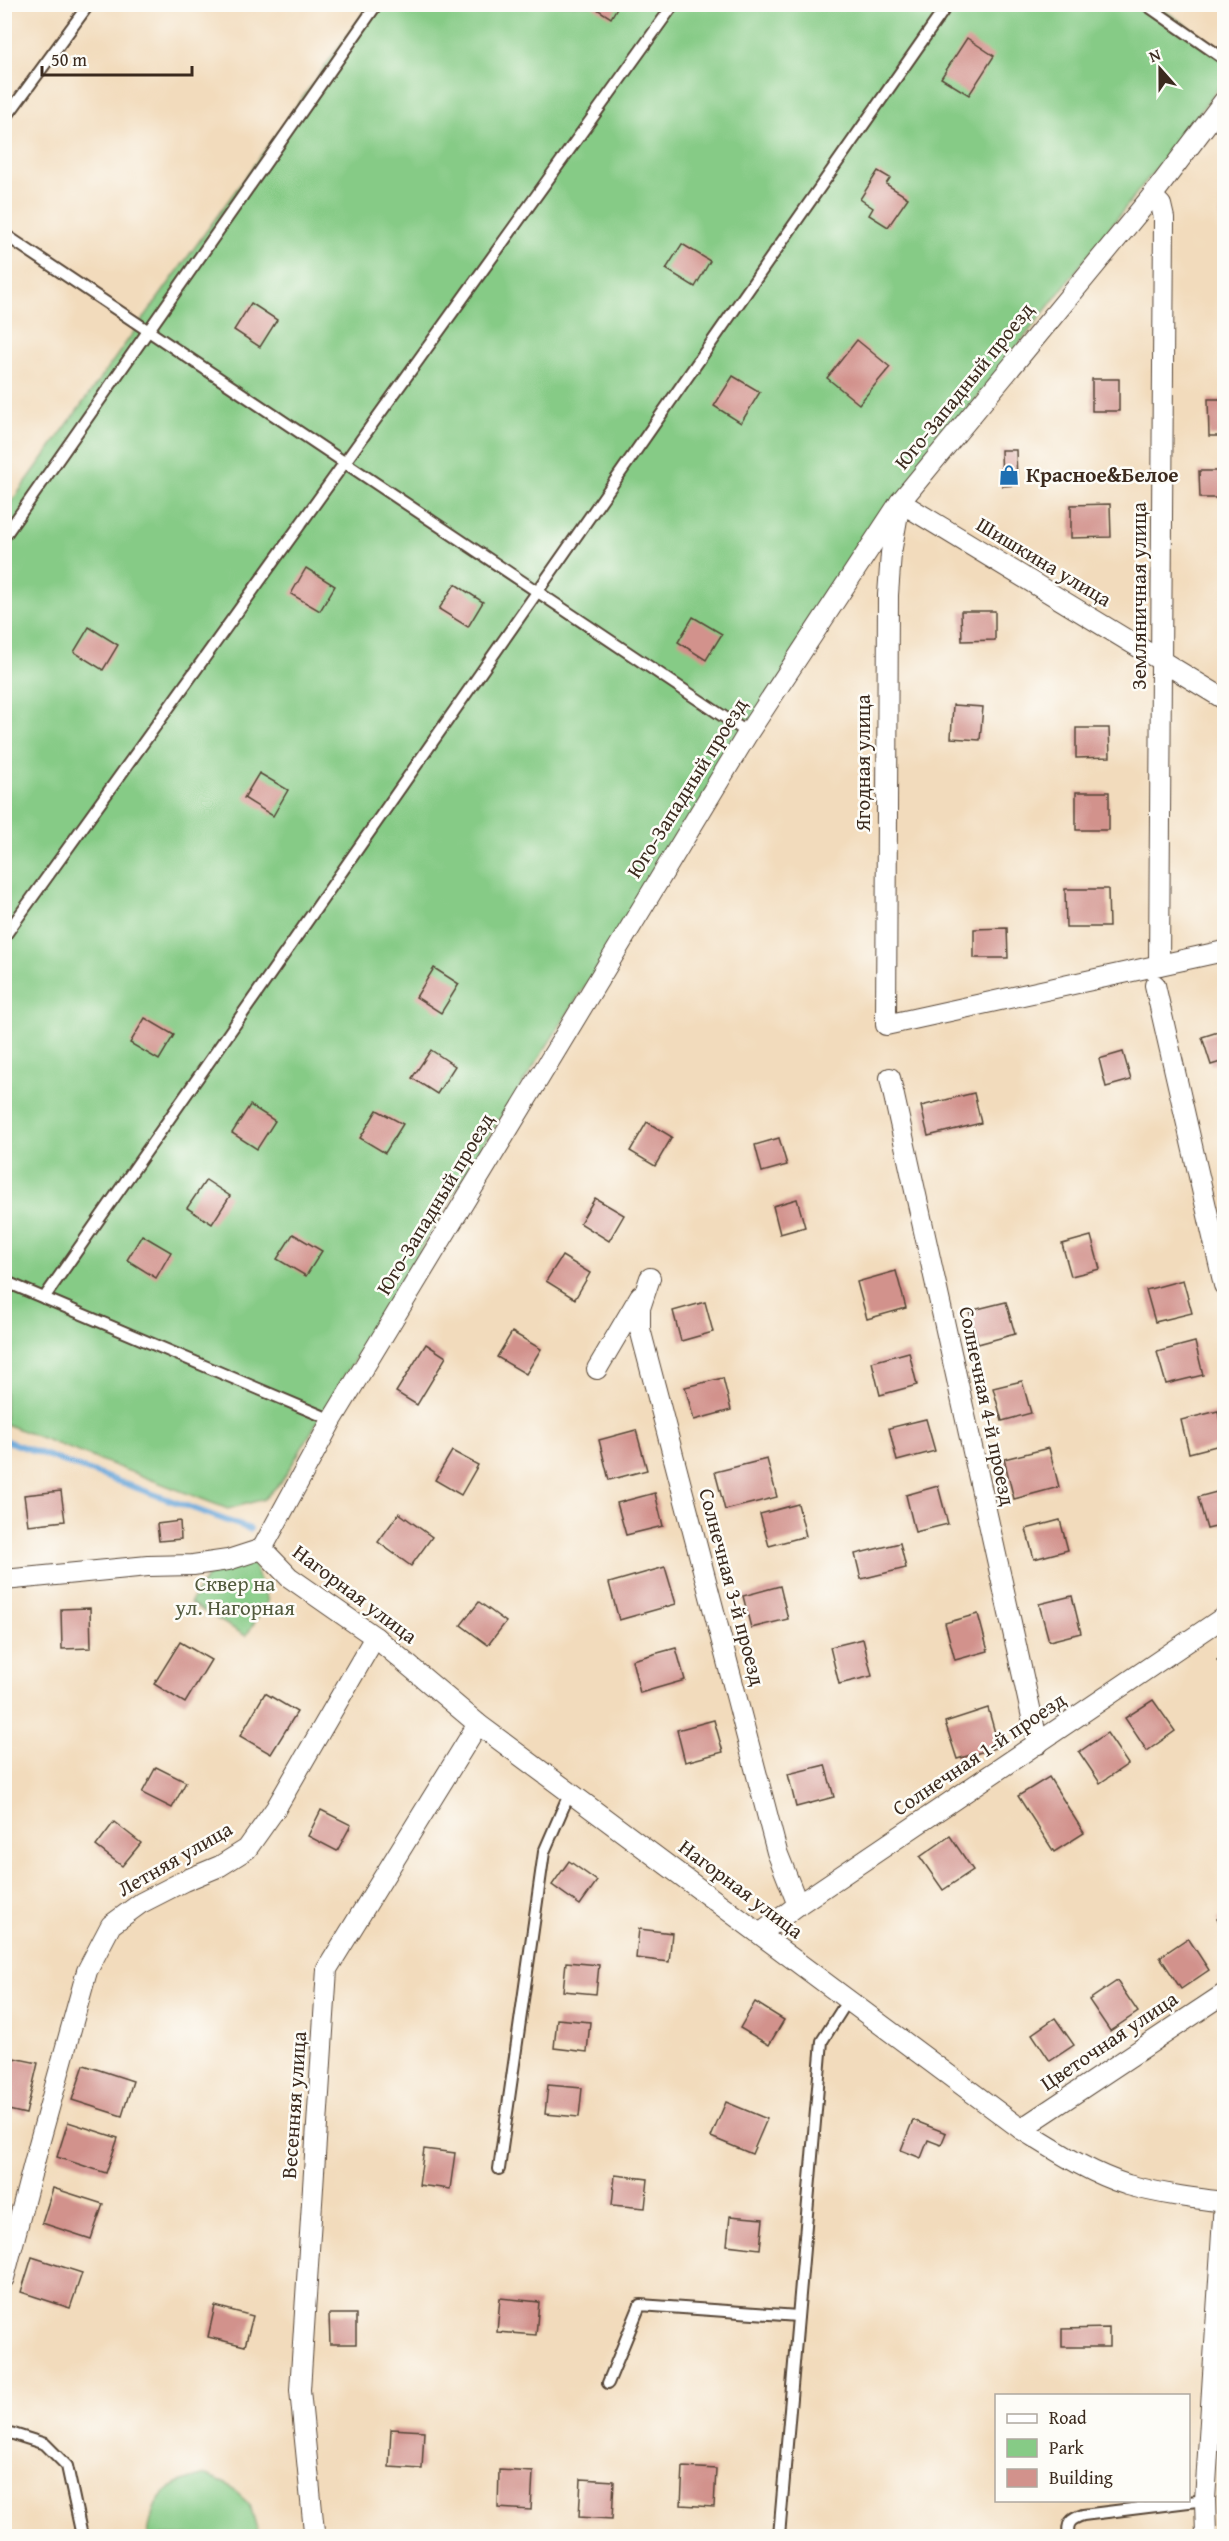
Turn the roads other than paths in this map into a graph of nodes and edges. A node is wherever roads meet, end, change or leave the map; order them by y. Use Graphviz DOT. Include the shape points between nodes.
graph roads {
  1 [pos="89,4"];
  2 [pos="377,4"];
  3 [pos="674,4"];
  4 [pos="948,4"];
  5 [pos="1145,4"];
  6 [pos="1224,59"];
  7 [pos="1224,101"];
  8 [pos="4,120"];
  9 [pos="1152,196"];
  10 [pos="4,234"];
  11 [pos="150,332"];
  12 [pos="345,463"];
  13 [pos="900,502"];
  14 [pos="4,537"];
  15 [pos="539,593"];
  16 [pos="1163,662"];
  17 [pos="1224,699"];
  18 [pos="748,733"];
  19 [pos="4,937"];
  20 [pos="1224,951"];
  21 [pos="1159,965"];
  22 [pos="1155,985"];
  23 [pos="890,1078"];
  24 [pos="4,1281"];
  25 [pos="1224,1285"];
  26 [pos="44,1298"];
  27 [pos="597,1368"];
  28 [pos="332,1420"];
  29 [pos="262,1549"];
  30 [pos="4,1580"];
  31 [pos="1224,1617"];
  32 [pos="375,1637"];
  33 [pos="478,1724"];
  34 [pos="1038,1744"];
  35 [pos="570,1792"];
  36 [pos="798,1905"];
  37 [pos="761,1933"];
  38 [pos="1224,1994"];
  39 [pos="848,2000"];
  40 [pos="1021,2129"];
  41 [pos="499,2169"];
  42 [pos="1224,2202"];
  43 [pos="4,2278"];
  44 [pos="798,2316"];
  45 [pos="608,2383"];
  46 [pos="4,2431"];
  47 [pos="1205,2500"];
  48 [pos="1189,2502"];
  49 [pos="1190,2502"];
  50 [pos="314,2531"];
  51 [pos="82,2536"];
  52 [pos="778,2536"];
  53 [pos="1069,2536"];
  54 [pos="1206,2536"];
  1 -- 8 [label="lane"];
  2 -- 11 [label="lane"];
  3 -- 12 [label="lane"];
  4 -- 15 [label="lane"];
  5 -- 6 [label="lane"];
  7 -- 9 [label="street, Юго-Западный проезд"];
  9 -- 13 [label="street, Юго-Западный проезд"];
  9 -- 16 [label="street, Земляничная улица" via="1161,205 1164,218"];
  10 -- 11 [label="lane"];
  11 -- 12 [label="lane"];
  11 -- 14 [label="lane"];
  12 -- 15 [label="lane"];
  12 -- 19 [label="lane"];
  13 -- 16 [label="street, Шишкина улица"];
  13 -- 18 [label="street, Юго-Западный проезд"];
  13 -- 21 [label="street, Ягодная улица" via="888,595 886,1025"];
  15 -- 18 [label="lane"];
  15 -- 26 [label="lane"];
  16 -- 17 [label="street, Шишкина улица"];
  16 -- 21 [label="street, Земляничная улица"];
  18 -- 28 [label="street, Юго-Западный проезд"];
  20 -- 21 [label="street"];
  22 -- 25 [label="street"];
  23 -- 34 [label="street, Солнечная 4-й проезд"];
  24 -- 26 [label="lane"];
  26 -- 28 [label="lane"];
  27 -- 36 [label="street, Солнечная 3-й проезд" via="650,1278 640,1308 640,1329 777,1852"];
  28 -- 29 [label="street, Юго-Западный проезд"];
  29 -- 30 [label="street" via="228,1560"];
  29 -- 32 [label="street, Нагорная улица" via="289,1577"];
  31 -- 34 [label="street, Солнечная 1-й проезд"];
  32 -- 33 [label="street, Нагорная улица"];
  32 -- 43 [label="street, Летняя улица" via="276,1808 247,1849 141,1903 111,1925 87,1971"];
  33 -- 35 [label="street, Нагорная улица"];
  33 -- 50 [label="street, Весенняя улица" via="327,1970 300,2390"];
  34 -- 36 [label="street, Солнечная 1-й проезд"];
  35 -- 37 [label="street, Нагорная улица"];
  35 -- 41 [label="lane" via="544,1852"];
  36 -- 37 [label="street, Солнечная 1-й проезд"];
  37 -- 39 [label="street, Нагорная улица"];
  38 -- 40 [label="street, Цветочная улица"];
  39 -- 40 [label="street, Нагорная улица"];
  39 -- 44 [label="lane" via="822,2041"];
  40 -- 42 [label="street, Нагорная улица" via="1076,2163 1127,2184 1174,2196"];
  42 -- 47 [label="street"];
  44 -- 45 [label="lane" via="640,2305"];
  44 -- 52 [label="lane"];
  46 -- 51 [label="lane" via="45,2444 67,2466"];
  47 -- 49 [label="lane"];
  47 -- 54 [label="street"];
  48 -- 53 [label="lane" via="1083,2515 1072,2519 1067,2528"];
}
